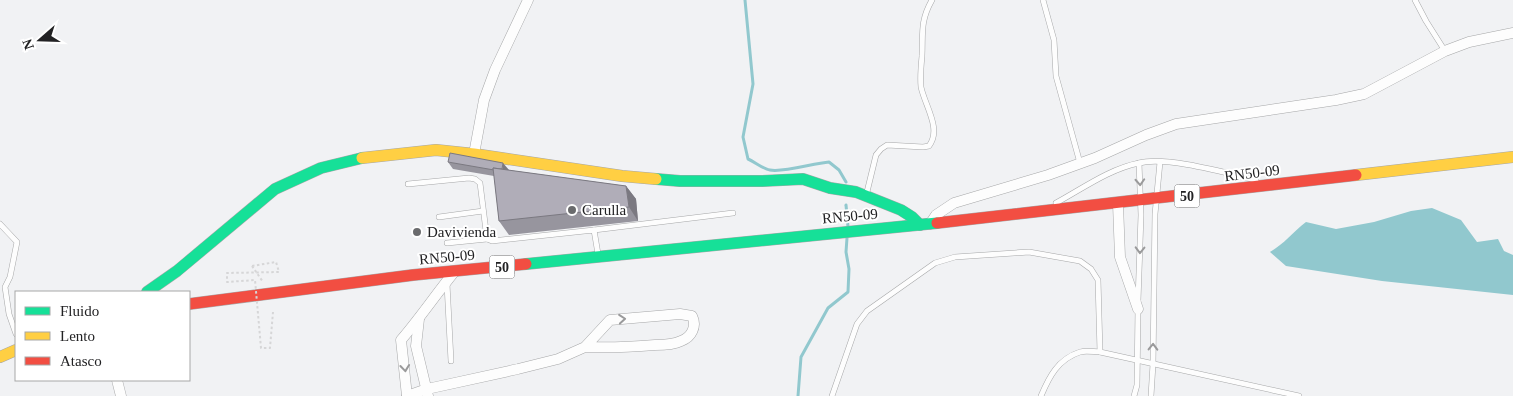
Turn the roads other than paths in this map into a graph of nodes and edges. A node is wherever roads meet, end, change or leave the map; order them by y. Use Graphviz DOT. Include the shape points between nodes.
graph roads {
  1 [pos="528,0"];
  2 [pos="932,0"];
  3 [pos="1043,0"];
  4 [pos="1415,0"];
  5 [pos="1513,32"];
  6 [pos="1445,51"];
  7 [pos="474,154"];
  8 [pos="1513,157"];
  9 [pos="1160,162"];
  10 [pos="1080,163"];
  11 [pos="1139,163"];
  12 [pos="408,184"];
  13 [pos="1278,185"];
  14 [pos="866,196"];
  15 [pos="1156,199"];
  16 [pos="1141,201"];
  17 [pos="1118,204"];
  18 [pos="483,211"];
  19 [pos="1042,211"];
  20 [pos="734,213"];
  21 [pos="439,217"];
  22 [pos="0,224"];
  23 [pos="925,225"];
  24 [pos="594,230"];
  25 [pos="487,238"];
  26 [pos="447,244"];
  27 [pos="598,257"];
  28 [pos="454,271"];
  29 [pos="446,281"];
  30 [pos="148,291"];
  31 [pos="190,304"];
  32 [pos="1138,309"];
  33 [pos="419,318"];
  34 [pos="15,331"];
  35 [pos="585,347"];
  36 [pos="15,350"];
  37 [pos="1100,352"];
  38 [pos="0,357"];
  39 [pos="1137,360"];
  40 [pos="451,361"];
  41 [pos="1153,364"];
  42 [pos="117,381"];
  43 [pos="427,393"];
  44 [pos="121,396"];
  45 [pos="407,396"];
  46 [pos="832,396"];
  47 [pos="1041,396"];
  48 [pos="1134,396"];
  49 [pos="1151,396"];
  50 [pos="1299,396"];
  1 -- 7 [label="street" via="495,70"];
  2 -- 14 [label="lane" via="922,25 921,80 933,125 932,141 929,146 887,146 880,149"];
  3 -- 10 [label="lane" via="1054,40 1056,76"];
  4 -- 6 [label="lane"];
  5 -- 6 [label="street"];
  6 -- 10 [label="street" via="1364,94 1176,124"];
  7 -- 14 [label="main road" via="622,176 680,181 804,179"];
  7 -- 30 [label="main road" via="436,150 368,156 321,168 275,189"];
  8 -- 13 [label="main road, RN50-09 / 50"];
  9 -- 11 [label="lane"];
  9 -- 13 [label="lane" via="1204,168"];
  9 -- 15 [label="lane"];
  10 -- 23 [label="street" via="954,203"];
  11 -- 16 [label="lane, one-way"];
  11 -- 19 [label="lane" via="1119,169"];
  12 -- 18 [label="lane" via="474,179 480,183"];
  13 -- 15 [label="main road, RN50-09 / 50"];
  14 -- 23 [label="main road" via="901,210"];
  15 -- 16 [label="main road, RN50-09 / 50"];
  41 -- 15 [label="lane, one-way"];
  16 -- 17 [label="main road, RN50-09 / 50"];
  16 -- 32 [label="lane, one-way"];
  17 -- 19 [label="main road, RN50-09 / 50"];
  17 -- 32 [label="street" via="1120,257"];
  18 -- 21 [label="lane"];
  18 -- 25 [label="lane"];
  19 -- 23 [label="main road, RN50-09 / 50"];
  20 -- 24 [label="lane"];
  22 -- 34 [label="lane" via="16,242 5,287"];
  23 -- 27 [label="main road, RN50-09 / 50"];
  24 -- 25 [label="lane" via="492,241"];
  24 -- 27 [label="lane"];
  25 -- 26 [label="lane"];
  27 -- 28 [label="main road, RN50-09 / 50"];
  28 -- 29 [label="street"];
  28 -- 31 [label="main road, RN50-09 / 50"];
  29 -- 33 [label="street"];
  29 -- 40 [label="lane"];
  32 -- 39 [label="lane"];
  33 -- 43 [label="street" via="416,346"];
  33 -- 45 [label="street, one-way" via="401,340"];
  35 -- 35 [label="street, one-way" via="610,320 680,314 692,316 694,320 694,328 688,338 673,344"];
  35 -- 43 [label="street" via="542,363"];
  36 -- 38 [label="main road"];
  37 -- 39 [label="lane"];
  37 -- 46 [label="lane" via="1098,280 1080,261 1029,252 955,257 934,263 867,311 857,324"];
  37 -- 47 [label="lane" via="1081,352 1066,359 1053,371"];
  39 -- 41 [label="lane"];
  39 -- 48 [label="lane"];
  41 -- 49 [label="lane"];
  41 -- 50 [label="lane"];
  42 -- 44 [label="street"];
  43 -- 45 [label="street"];
}
